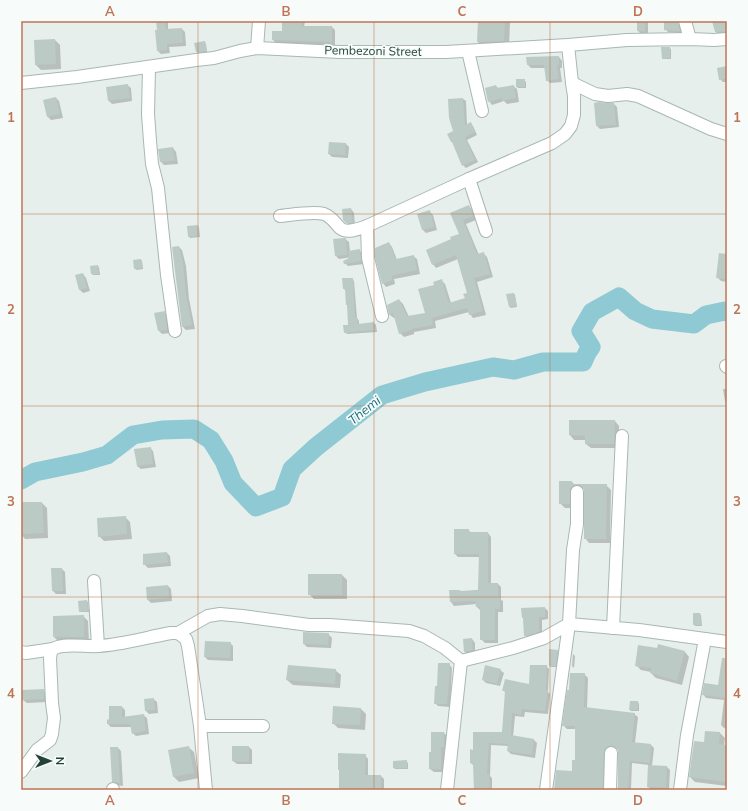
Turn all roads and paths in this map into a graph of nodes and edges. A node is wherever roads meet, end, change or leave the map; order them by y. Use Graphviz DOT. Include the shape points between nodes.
graph roads {
  1 [pos="259,21"];
  2 [pos="685,21"];
  3 [pos="690,38"];
  4 [pos="727,39"];
  5 [pos="568,45"];
  6 [pos="257,48"];
  7 [pos="468,51"];
  8 [pos="149,67"];
  9 [pos="21,83"];
  10 [pos="572,83"];
  11 [pos="482,112"];
  12 [pos="727,134"];
  13 [pos="469,178"];
  14 [pos="280,216"];
  15 [pos="367,226"];
  16 [pos="486,231"];
  17 [pos="382,316"];
  18 [pos="175,331"];
  19 [pos="622,436"];
  20 [pos="577,492"];
  21 [pos="94,581"];
  22 [pos="569,624"];
  23 [pos="612,628"];
  24 [pos="178,633"];
  25 [pos="705,639"];
  26 [pos="727,642"];
  27 [pos="98,646"];
  28 [pos="53,649"];
  29 [pos="21,652"];
  30 [pos="461,661"];
  31 [pos="200,726"];
  32 [pos="263,726"];
  33 [pos="611,753"];
  34 [pos="21,772"];
  35 [pos="206,790"];
  36 [pos="447,790"];
  37 [pos="546,790"];
  38 [pos="610,790"];
  39 [pos="680,790"];
  1 -- 6 [label="street"];
  2 -- 3 [label="street"];
  3 -- 4 [label="street, Pembezoni Street"];
  3 -- 5 [label="street, Pembezoni Street"];
  5 -- 7 [label="street, Pembezoni Street"];
  5 -- 10 [label="street"];
  6 -- 7 [label="street, Pembezoni Street" via="340,52"];
  6 -- 8 [label="street, Pembezoni Street" via="214,58"];
  7 -- 11 [label="street"];
  8 -- 9 [label="street, Pembezoni Street"];
  8 -- 18 [label="street" via="148,114 152,164 158,188"];
  10 -- 12 [label="street" via="595,94 638,96"];
  10 -- 13 [label="street" via="574,115 565,134 552,143"];
  13 -- 15 [label="street"];
  13 -- 16 [label="street"];
  14 -- 15 [label="street" via="323,214 347,231"];
  15 -- 17 [label="street" via="368,258"];
  19 -- 23 [label="street"];
  20 -- 22 [label="street"];
  21 -- 27 [label="street"];
  22 -- 23 [label="street"];
  22 -- 30 [label="street" via="544,638"];
  22 -- 37 [label="street"];
  23 -- 25 [label="street"];
  24 -- 27 [label="street"];
  24 -- 30 [label="street" via="208,616 220,614 309,625 409,631 445,648"];
  24 -- 31 [label="street" via="186,639 188,646"];
  25 -- 26 [label="street"];
  25 -- 39 [label="street" via="687,735"];
  27 -- 28 [label="street" via="65,646"];
  28 -- 29 [label="street"];
  28 -- 34 [label="street" via="50,658 54,718 52,734 50,740 37,750"];
  30 -- 36 [label="street"];
  31 -- 32 [label="street"];
  31 -- 35 [label="street"];
  33 -- 38 [label="street"];
}
